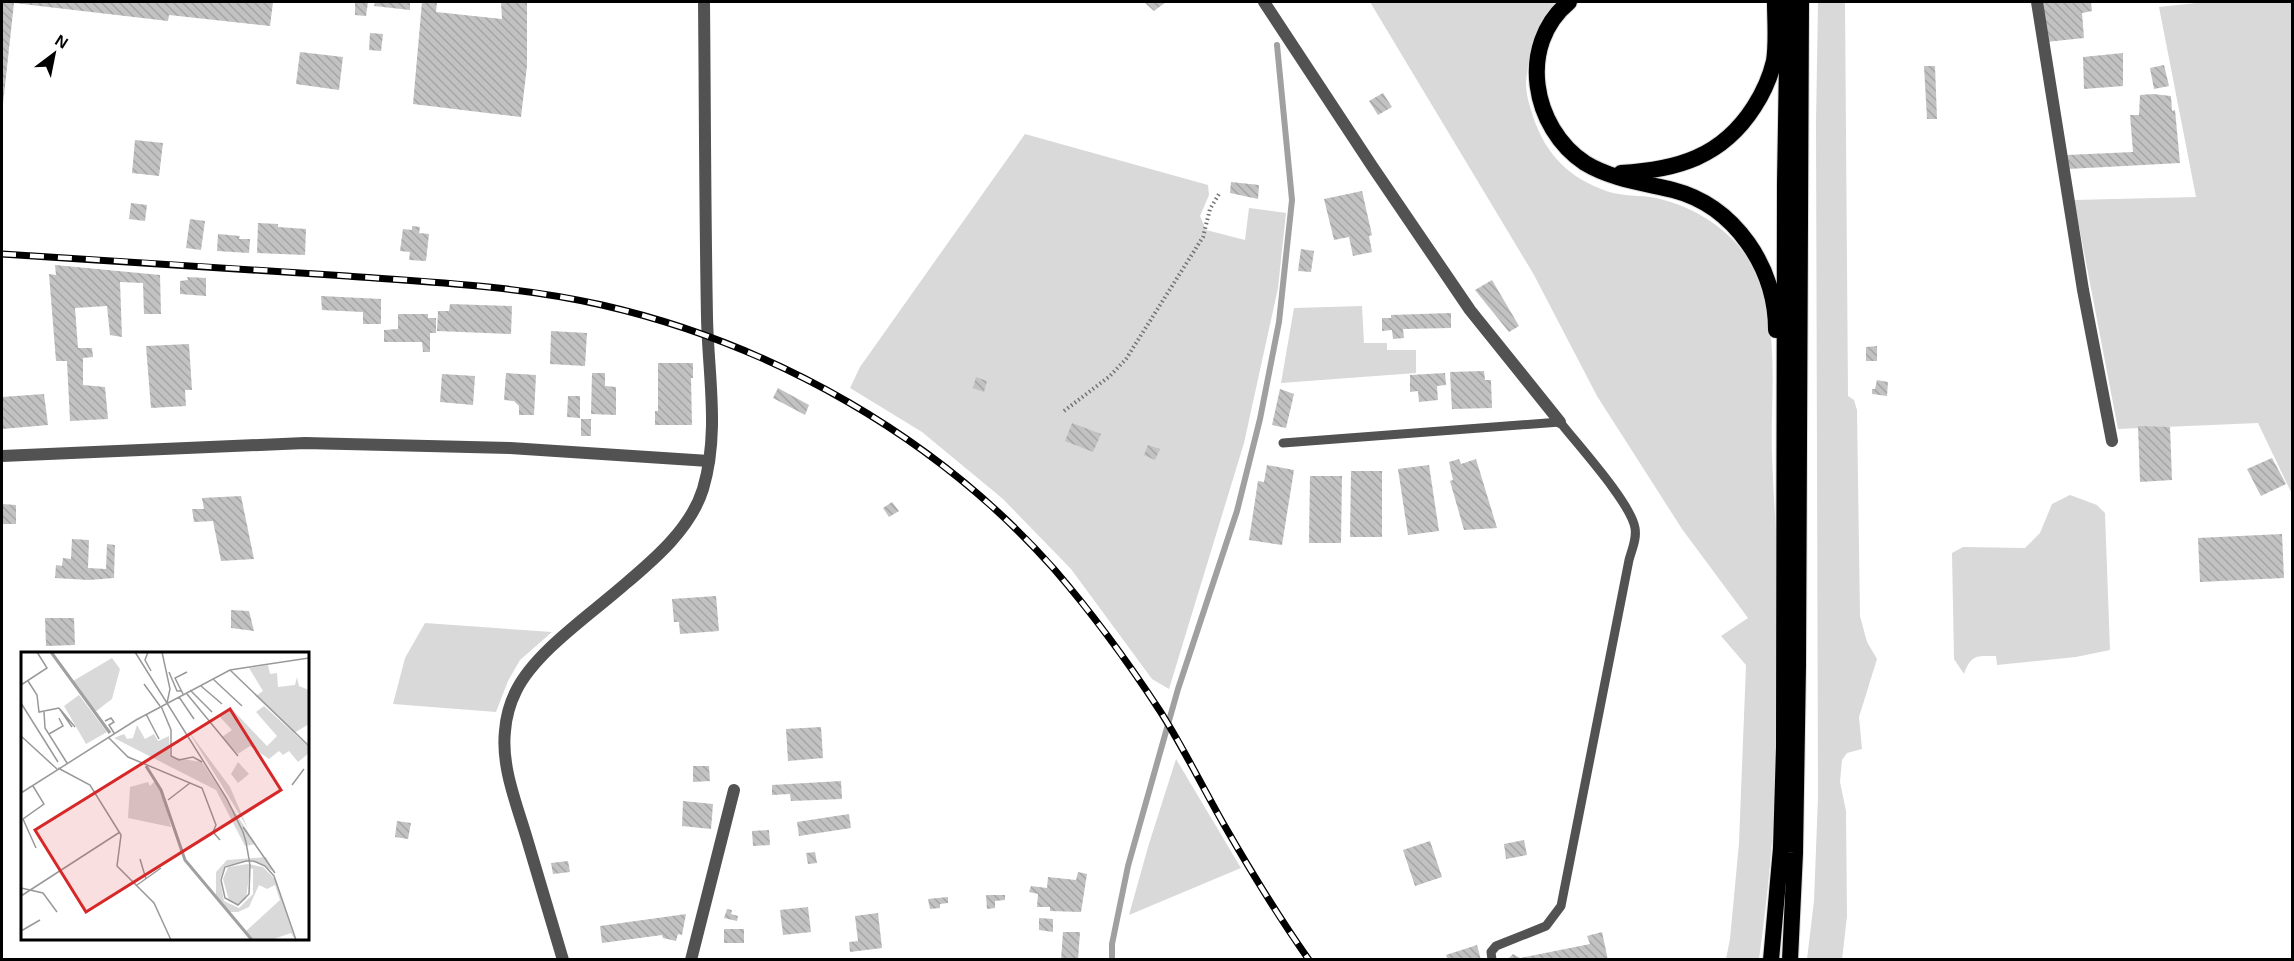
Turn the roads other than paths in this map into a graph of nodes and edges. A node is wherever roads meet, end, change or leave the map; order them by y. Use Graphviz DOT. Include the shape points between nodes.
graph roads {
  1 [pos="704,2"];
  2 [pos="1264,2"];
  3 [pos="1569,2"];
  4 [pos="1775,2"];
  5 [pos="1788,2"];
  6 [pos="1801,2"];
  7 [pos="2037,2"];
  8 [pos="1610,174"];
  9 [pos="1560,422"];
  10 [pos="2112,441"];
  11 [pos="1283,442"];
  12 [pos="2,456"];
  13 [pos="709,461"];
  14 [pos="1785,494"];
  15 [pos="734,789"];
  16 [pos="562,960"];
  17 [pos="691,960"];
  18 [pos="1492,960"];
  19 [pos="1771,960"];
  20 [pos="1790,960"];
  1 -- 13 [label="street" via="707,320 712,408"];
  2 -- 9 [label="street" via="1470,309"];
  3 -- 8 [label="highway" via="1562,7 1540,49 1537,69 1542,109 1566,148 1587,164"];
  4 -- 8 [label="highway" via="1771,71 1759,99 1739,128 1697,159 1663,169"];
  5 -- 14 [label="highway"];
  6 -- 20 [label="highway" via="1796,853"];
  7 -- 10 [label="street" via="2083,290"];
  8 -- 14 [label="highway" via="1675,190 1700,201 1722,214 1755,251 1765,272 1776,318 1775,404"];
  9 -- 11 [label="lane"];
  9 -- 18 [label="lane" via="1624,504 1636,534 1561,906 1546,926 1496,946 1491,952"];
  12 -- 13 [label="street" via="306,443 510,448"];
  13 -- 16 [label="street" via="703,490 694,512 682,527 642,570 547,651 529,670 509,709 504,732 508,770"];
  14 -- 19 [label="highway" via="1784,758"];
  15 -- 17 [label="street"];
}
